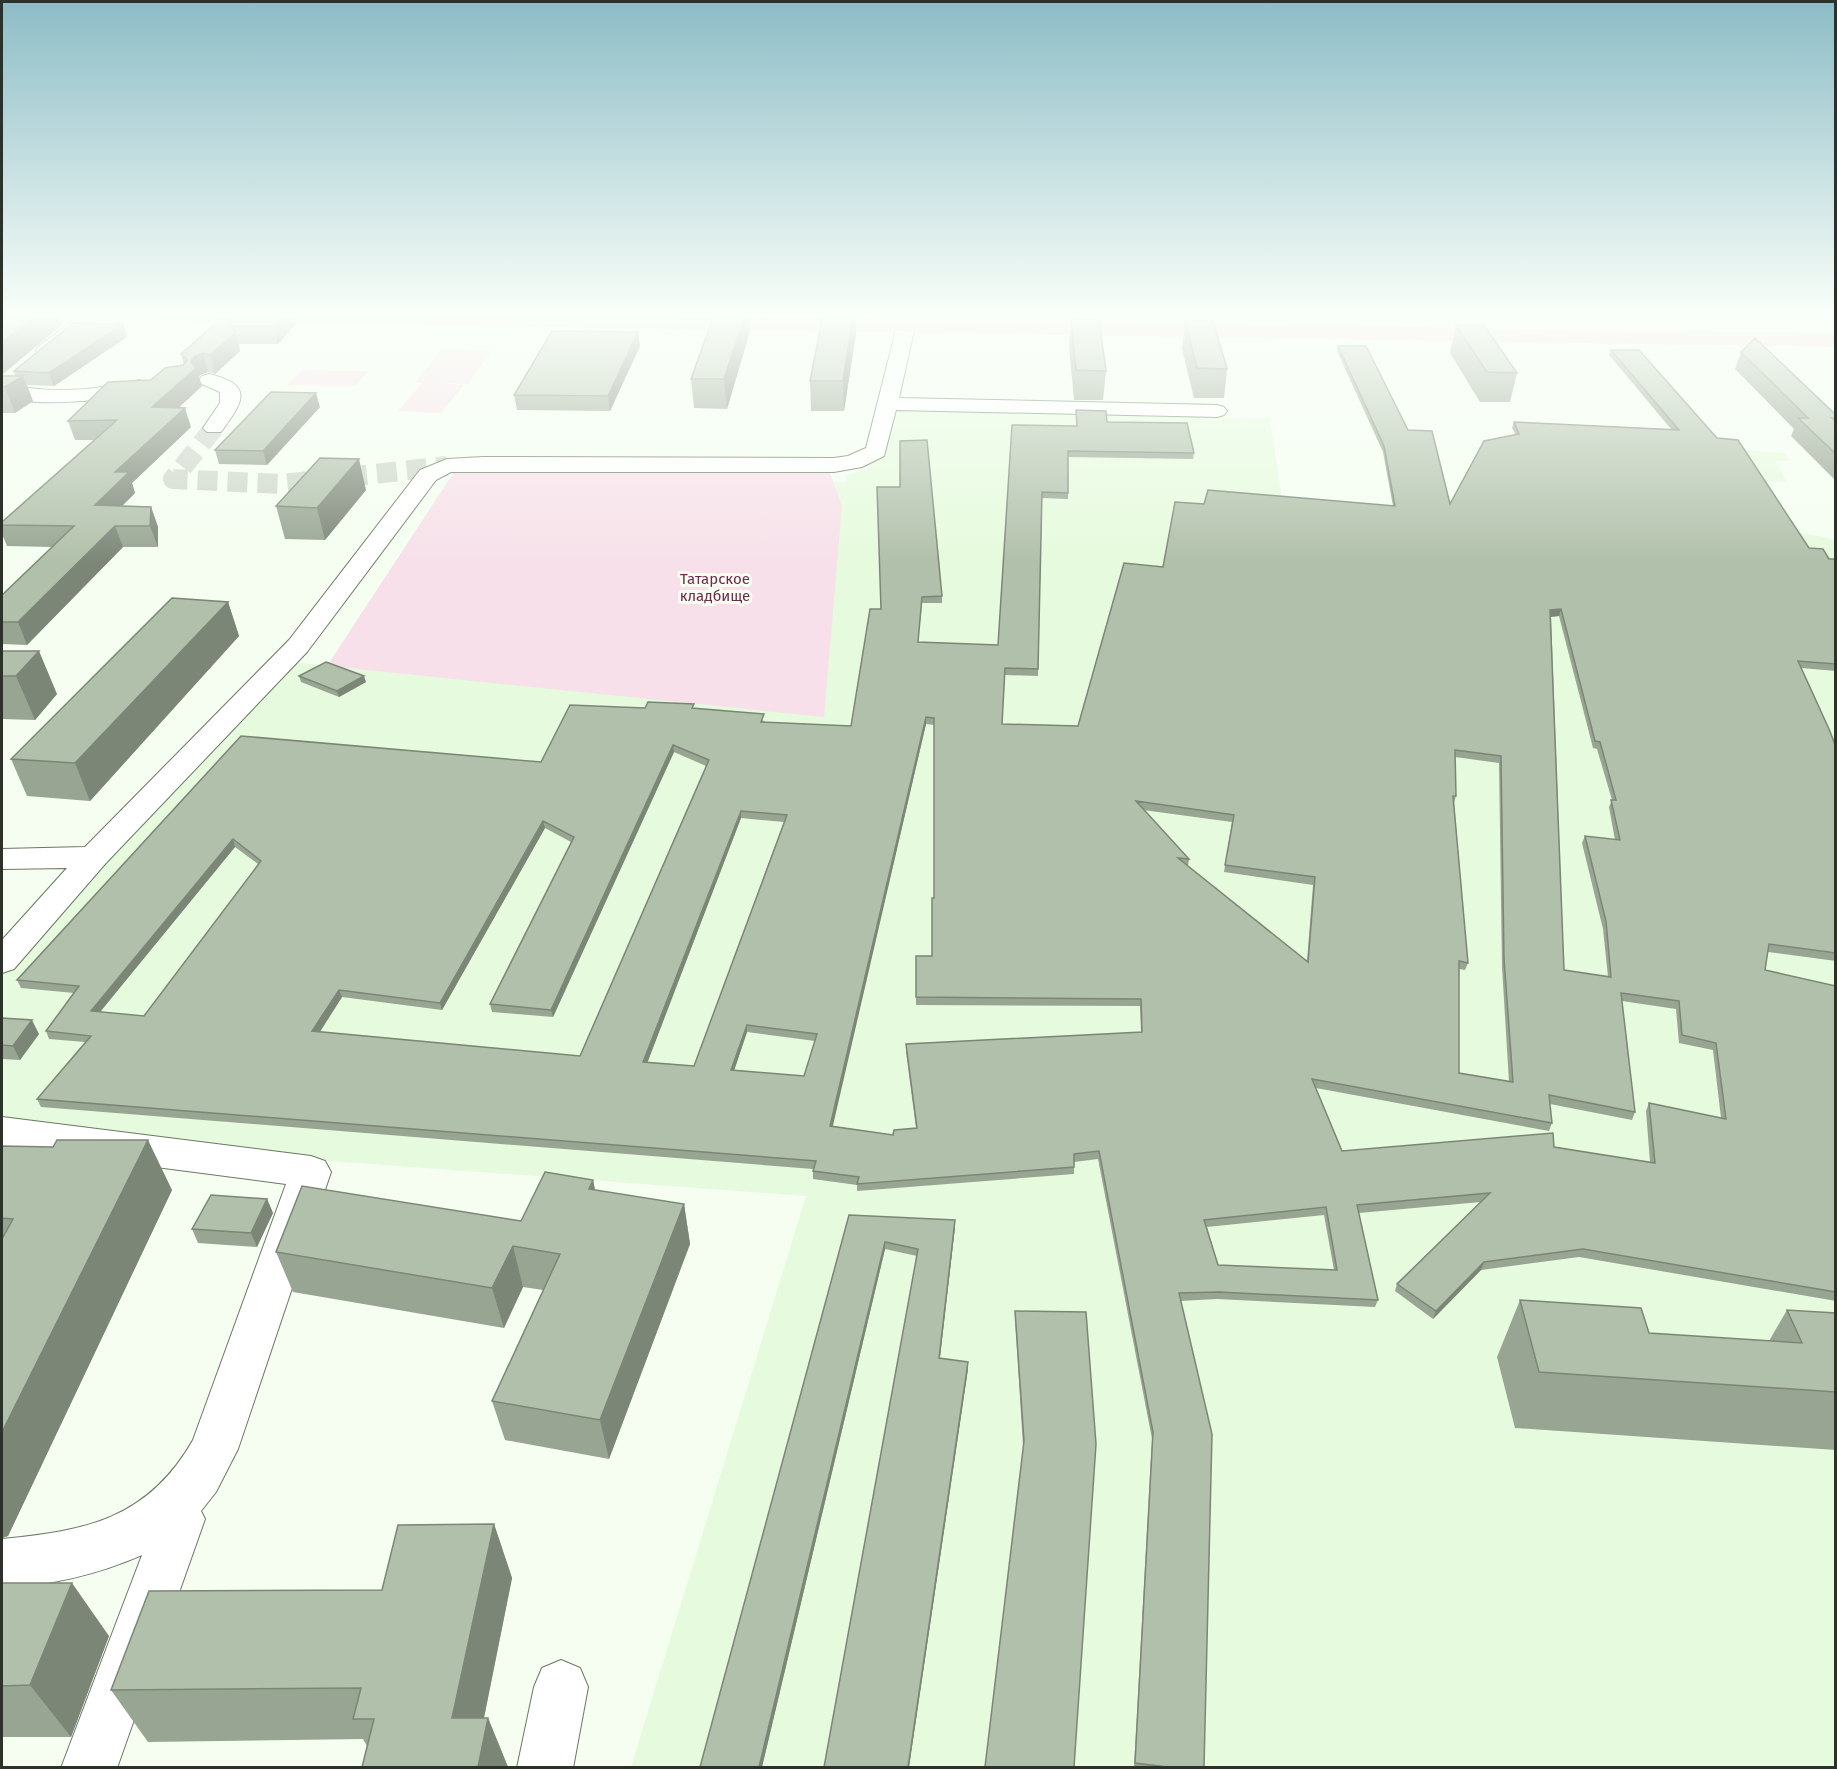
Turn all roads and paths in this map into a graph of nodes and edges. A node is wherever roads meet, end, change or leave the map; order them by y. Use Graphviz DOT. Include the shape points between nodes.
graph roads {
  1 [pos="230,398"];
  2 [pos="890,398"];
  3 [pos="889,404"];
  4 [pos="1217,411"];
  5 [pos="214,428"];
  6 [pos="94,856"];
  7 [pos="2,859"];
  8 [pos="2,961"];
  9 [pos="2,1132"];
  10 [pos="180,1520"];
  11 [pos="2,1563"];
  12 [pos="561,1687"];
  13 [pos="89,1767"];
  14 [pos="545,1767"];
  1 -- 5 [label="street"];
  2 -- 3 [label="street"];
  3 -- 4 [label="street"];
  3 -- 6 [label="street" via="876,451 854,462 447,465 429,475 298,646"];
  6 -- 7 [label="street"];
  6 -- 8 [label="street"];
  9 -- 11 [label="street" via="311,1172 214,1449 193,1484 159,1519 112,1545 37,1562"];
  10 -- 13 [label="street"];
  12 -- 14 [label="street"];
}
